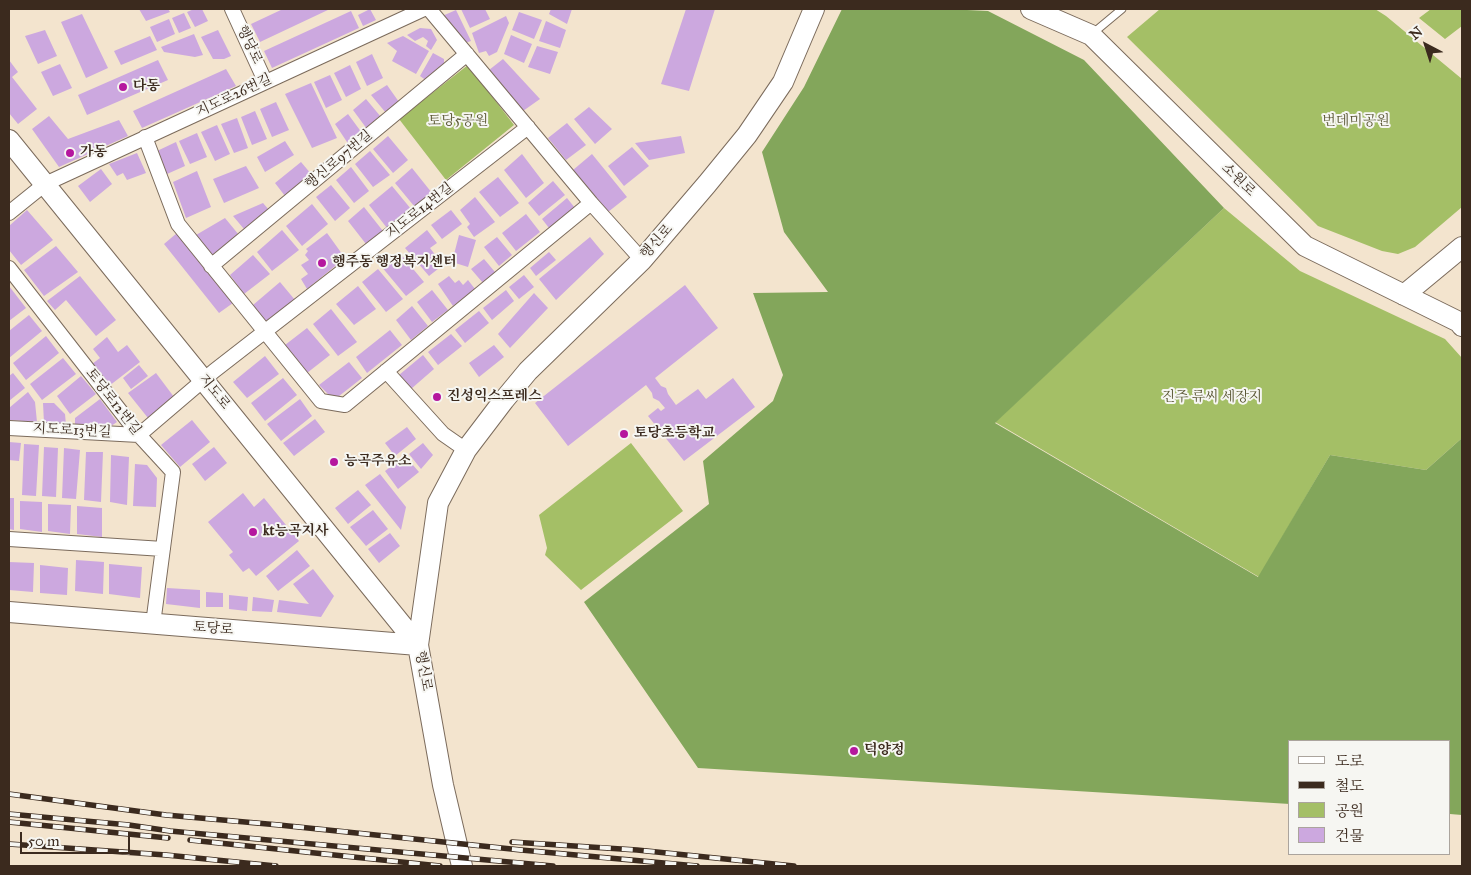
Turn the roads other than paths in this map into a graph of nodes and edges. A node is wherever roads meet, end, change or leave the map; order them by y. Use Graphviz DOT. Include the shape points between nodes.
graph roads {
  1 [pos="232,9"];
  2 [pos="424,9"];
  3 [pos="429,9"];
  4 [pos="814,9"];
  5 [pos="1031,9"];
  6 [pos="1122,9"];
  7 [pos="1091,35"];
  8 [pos="467,54"];
  9 [pos="266,81"];
  10 [pos="528,127"];
  11 [pos="145,137"];
  12 [pos="9,140"];
  13 [pos="45,184"];
  14 [pos="591,203"];
  15 [pos="9,213"];
  16 [pos="1462,247"];
  17 [pos="642,260"];
  18 [pos="211,266"];
  19 [pos="9,268"];
  20 [pos="1404,295"];
  21 [pos="1462,326"];
  22 [pos="265,332"];
  23 [pos="386,371"];
  24 [pos="204,380"];
  25 [pos="9,428"];
  26 [pos="139,435"];
  27 [pos="466,450"];
  28 [pos="9,539"];
  29 [pos="163,549"];
  30 [pos="9,612"];
  31 [pos="153,624"];
  32 [pos="418,645"];
  33 [pos="462,866"];
  1 -- 9 [label="street, 행당로"];
  2 -- 9 [label="street, 지도로26번길"];
  3 -- 8 [label="street"];
  4 -- 17 [label="main road, 행신로" via="783,82 747,136"];
  5 -- 7 [label="main road, 소원로"];
  6 -- 7 [label="lane"];
  7 -- 20 [label="main road, 소원로" via="1305,246"];
  8 -- 10 [label="street"];
  8 -- 18 [label="street, 행신로97번길"];
  9 -- 11 [label="street, 지도로26번길"];
  10 -- 14 [label="street"];
  10 -- 22 [label="street, 지도로14번길"];
  11 -- 13 [label="street, 지도로26번길"];
  11 -- 18 [label="street" via="178,224"];
  12 -- 13 [label="main road, 지도로"];
  13 -- 15 [label="street, 지도로26번길"];
  13 -- 24 [label="main road, 지도로"];
  14 -- 17 [label="street"];
  14 -- 23 [label="street"];
  16 -- 20 [label="main road"];
  17 -- 27 [label="main road, 행신로" via="528,371"];
  18 -- 22 [label="street"];
  19 -- 26 [label="street, 토당로12번길"];
  20 -- 21 [label="main road, 소원로"];
  22 -- 23 [label="street" via="321,401 344,405"];
  22 -- 24 [label="street, 지도로14번길"];
  23 -- 27 [label="street" via="443,434"];
  24 -- 26 [label="street"];
  24 -- 32 [label="main road, 지도로"];
  25 -- 26 [label="street, 지도로13번길"];
  26 -- 29 [label="street, 토당로12번길" via="173,472"];
  27 -- 32 [label="main road, 행신로" via="438,503"];
  28 -- 29 [label="street"];
  29 -- 31 [label="street, 토당로12번길"];
  30 -- 31 [label="main road, 토당로"];
  31 -- 32 [label="main road, 토당로"];
  32 -- 33 [label="main road, 행신로" via="443,785"];
}
